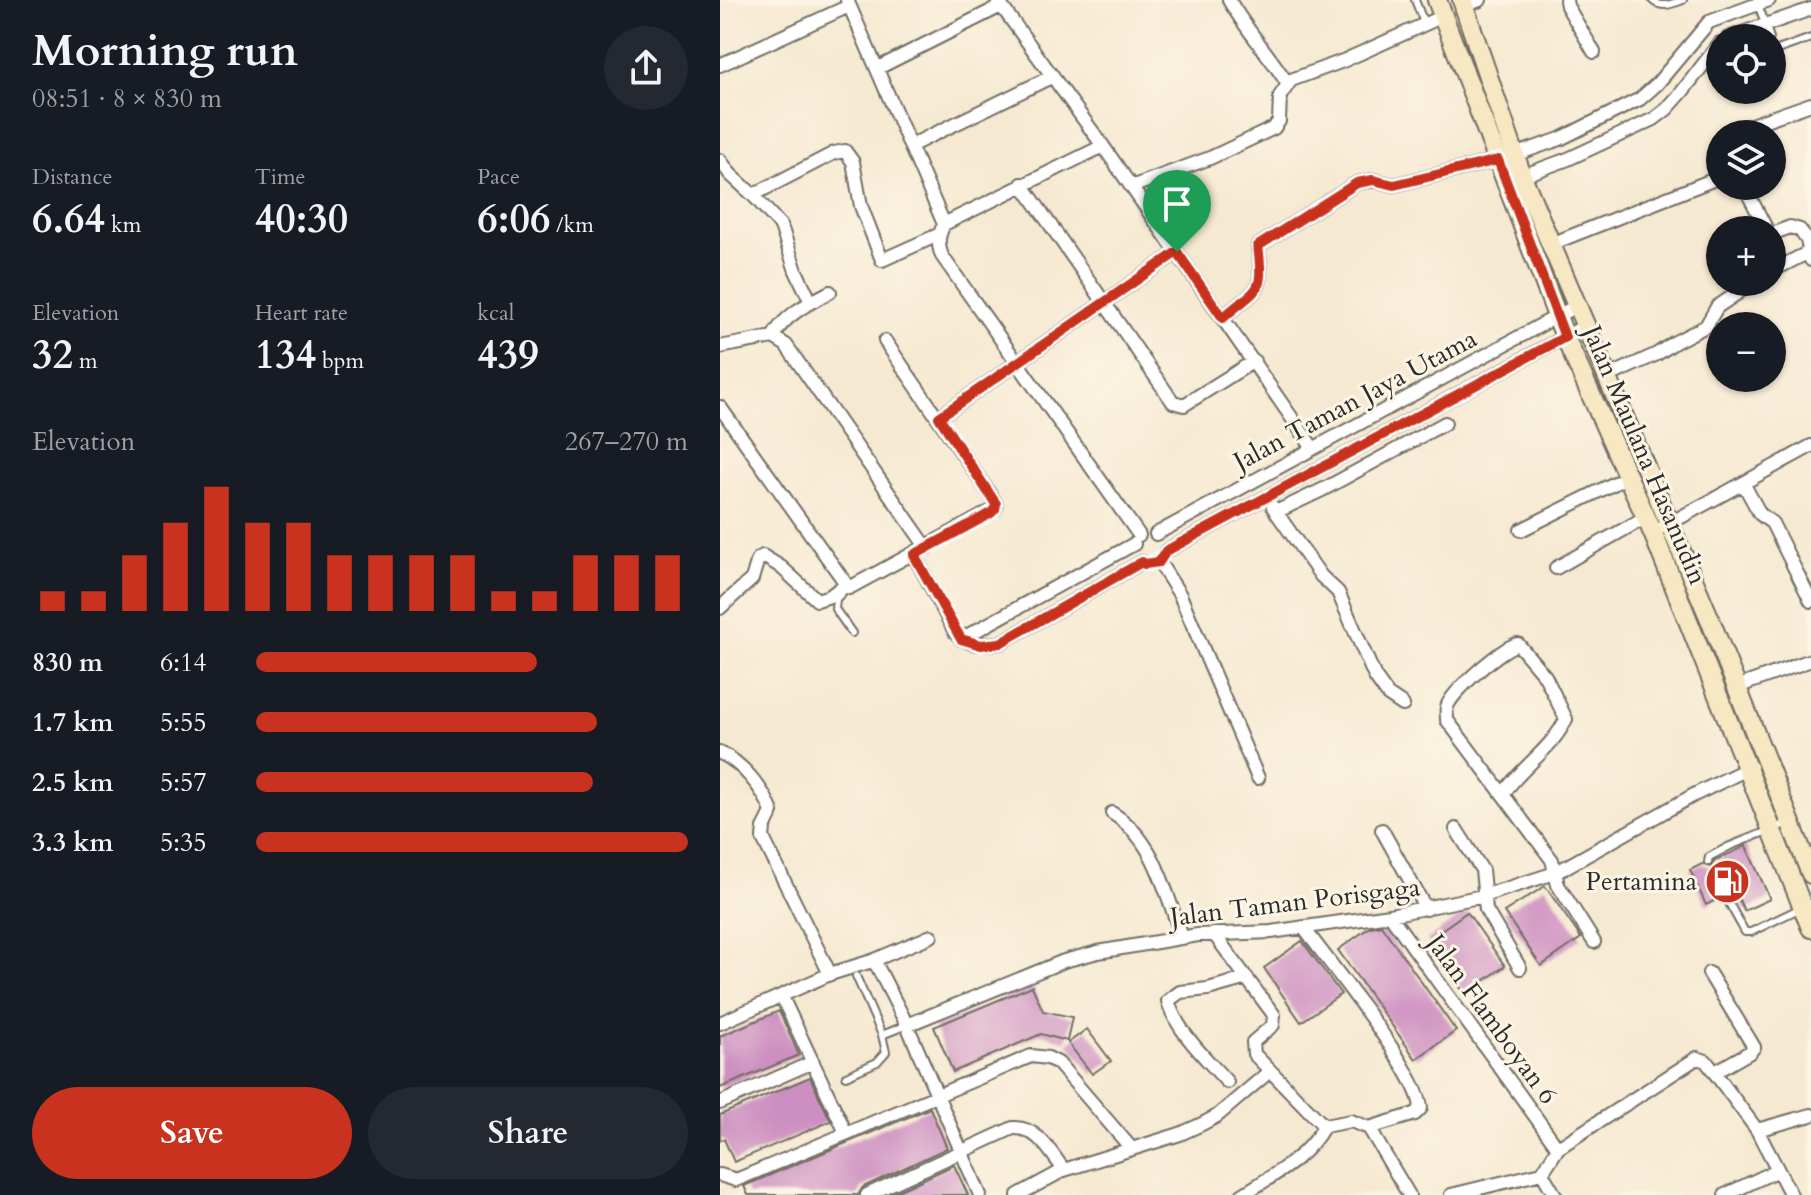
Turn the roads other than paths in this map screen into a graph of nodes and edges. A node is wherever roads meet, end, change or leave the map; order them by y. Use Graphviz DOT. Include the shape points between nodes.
graph roads {
  1 [pos="1229,0"];
  2 [pos="1415,0"];
  3 [pos="1566,0"];
  4 [pos="1652,0"];
  5 [pos="1683,0"];
  6 [pos="1761,1"];
  7 [pos="1469,2"];
  8 [pos="848,3"];
  9 [pos="999,3"];
  10 [pos="1440,8"];
  11 [pos="1811,9"];
  12 [pos="1425,24"];
  13 [pos="1765,24"];
  14 [pos="1811,38"];
  15 [pos="1786,47"];
  16 [pos="1594,52"];
  17 [pos="1706,60"];
  18 [pos="720,65"];
  19 [pos="878,68"];
  20 [pos="1053,76"];
  21 [pos="1287,83"];
  22 [pos="1811,104"];
  23 [pos="1765,120"];
  24 [pos="1554,141"];
  25 [pos="912,145"];
  26 [pos="1103,146"];
  27 [pos="1511,156"];
  28 [pos="1568,159"];
  29 [pos="720,160"];
  30 [pos="1526,175"];
  31 [pos="1706,183"];
  32 [pos="1022,184"];
  33 [pos="1131,187"];
  34 [pos="753,195"];
  35 [pos="1786,228"];
  36 [pos="941,230"];
  37 [pos="1555,242"];
  38 [pos="1177,252"];
  39 [pos="1810,256"];
  40 [pos="1786,265"];
  41 [pos="830,292"];
  42 [pos="1733,296"];
  43 [pos="811,302"];
  44 [pos="1104,302"];
  45 [pos="1576,306"];
  46 [pos="1557,316"];
  47 [pos="1223,318"];
  48 [pos="1585,326"];
  49 [pos="773,337"];
  50 [pos="1565,337"];
  51 [pos="885,341"];
  52 [pos="720,347"];
  53 [pos="1254,361"];
  54 [pos="1018,362"];
  55 [pos="1610,376"];
  56 [pos="720,407"];
  57 [pos="939,417"];
  58 [pos="1413,419"];
  59 [pos="1445,423"];
  60 [pos="1421,436"];
  61 [pos="1312,447"];
  62 [pos="1811,447"];
  63 [pos="1316,472"];
  64 [pos="1627,477"];
  65 [pos="1743,483"];
  66 [pos="1324,489"];
  67 [pos="1268,498"];
  68 [pos="1276,512"];
  69 [pos="1662,523"];
  70 [pos="1521,530"];
  71 [pos="1156,534"];
  72 [pos="1136,539"];
  73 [pos="927,548"];
  74 [pos="914,555"];
  75 [pos="1163,557"];
  76 [pos="1142,562"];
  77 [pos="1556,568"];
  78 [pos="847,586"];
  79 [pos="1811,601"];
  80 [pos="720,608"];
  81 [pos="852,633"];
  82 [pos="961,639"];
  83 [pos="1811,660"];
  84 [pos="1737,687"];
  85 [pos="1403,705"];
  86 [pos="720,753"];
  87 [pos="1765,760"];
  88 [pos="1747,768"];
  89 [pos="1258,778"];
  90 [pos="1504,793"];
  91 [pos="1112,813"];
  92 [pos="1789,823"];
  93 [pos="1456,829"];
  94 [pos="1382,830"];
  95 [pos="1770,830"];
  96 [pos="1708,862"];
  97 [pos="1555,873"];
  98 [pos="1811,874"];
  99 [pos="1483,896"];
  100 [pos="1725,896"];
  101 [pos="1806,905"];
  102 [pos="1426,909"];
  103 [pos="1390,915"];
  104 [pos="1811,925"];
  105 [pos="1303,927"];
  106 [pos="1214,934"];
  107 [pos="931,936"];
  108 [pos="1182,937"];
  109 [pos="1594,942"];
  110 [pos="872,961"];
  111 [pos="1520,968"];
  112 [pos="1709,973"];
  113 [pos="830,974"];
  114 [pos="856,976"];
  115 [pos="1247,978"];
  116 [pos="782,997"];
  117 [pos="720,1023"];
  118 [pos="907,1025"];
  119 [pos="882,1035"];
  120 [pos="813,1062"];
  121 [pos="1270,1071"];
  122 [pos="1715,1072"];
  123 [pos="846,1076"];
  124 [pos="1227,1082"];
  125 [pos="938,1094"];
  126 [pos="720,1103"];
  127 [pos="1811,1115"];
  128 [pos="1324,1126"];
  129 [pos="1369,1128"];
  130 [pos="1757,1130"];
  131 [pos="846,1133"];
  132 [pos="1131,1148"];
  133 [pos="1558,1148"];
  134 [pos="963,1153"];
  135 [pos="1064,1170"];
  136 [pos="1778,1170"];
  137 [pos="1542,1173"];
  138 [pos="720,1175"];
  139 [pos="867,1195"];
  140 [pos="980,1195"];
  141 [pos="1018,1195"];
  142 [pos="1242,1195"];
  143 [pos="1409,1195"];
  144 [pos="1451,1195"];
  145 [pos="1555,1195"];
  146 [pos="1725,1195"];
  147 [pos="1791,1195"];
  1 -- 21 [label="street"];
  2 -- 12 [label="lane"];
  3 -- 16 [label="street"];
  4 -- 5 [label="lane" via="1667,5"];
  6 -- 13 [label="lane"];
  6 -- 24 [label="street" via="1709,22 1640,99"];
  7 -- 10 [label="street"];
  7 -- 27 [label="street, Jalan Maulana Hasanudin"];
  8 -- 18 [label="street"];
  8 -- 19 [label="street"];
  9 -- 19 [label="street"];
  9 -- 20 [label="street"];
  10 -- 12 [label="street"];
  10 -- 27 [label="street, Jalan Maulana Hasanudin"];
  11 -- 13 [label="street"];
  12 -- 21 [label="street"];
  14 -- 15 [label="lane"];
  17 -- 28 [label="street" via="1654,119"];
  19 -- 25 [label="street"];
  20 -- 25 [label="street"];
  20 -- 26 [label="street"];
  21 -- 33 [label="street" via="1274,128"];
  22 -- 23 [label="street"];
  24 -- 27 [label="street"];
  24 -- 28 [label="street"];
  25 -- 36 [label="street"];
  26 -- 32 [label="street"];
  26 -- 33 [label="street"];
  27 -- 30 [label="street, Jalan Maulana Hasanudin"];
  27 -- 46 [label="street, Jalan Maulana Hasanudin"];
  27 -- 47 [label="street" via="1394,185 1357,183 1258,246 1259,285"];
  28 -- 30 [label="street"];
  29 -- 34 [label="street"];
  30 -- 37 [label="street, Jalan Maulana Hasanudin"];
  31 -- 37 [label="street"];
  32 -- 36 [label="street"];
  32 -- 44 [label="street"];
  33 -- 38 [label="street"];
  34 -- 36 [label="street" via="845,151 853,162 861,206 882,260"];
  34 -- 43 [label="street" via="781,226"];
  35 -- 39 [label="street" via="1804,235"];
  36 -- 54 [label="street" via="942,256"];
  37 -- 45 [label="street, Jalan Maulana Hasanudin"];
  38 -- 44 [label="street"];
  38 -- 47 [label="street"];
  39 -- 40 [label="street"];
  41 -- 43 [label="street"];
  42 -- 55 [label="street" via="1717,307 1706,326"];
  43 -- 49 [label="street"];
  44 -- 53 [label="street" via="1179,406"];
  44 -- 54 [label="street"];
  45 -- 46 [label="street, Jalan Taman Jaya Utama"];
  45 -- 48 [label="street, Jalan Maulana Hasanudin"];
  46 -- 50 [label="street, Jalan Maulana Hasanudin"];
  46 -- 61 [label="street, Jalan Taman Jaya Utama"];
  47 -- 53 [label="street"];
  48 -- 50 [label="street, Jalan Taman Jaya Utama"];
  48 -- 55 [label="street, Jalan Maulana Hasanudin"];
  49 -- 52 [label="street"];
  49 -- 73 [label="street" via="786,345"];
  50 -- 58 [label="street, Jalan Taman Jaya Utama"];
  50 -- 64 [label="street, Jalan Maulana Hasanudin"];
  51 -- 57 [label="street"];
  53 -- 61 [label="street"];
  54 -- 57 [label="street"];
  54 -- 72 [label="street"];
  55 -- 69 [label="street, Jalan Maulana Hasanudin"];
  56 -- 78 [label="street"];
  57 -- 73 [label="street" via="996,504 991,513"];
  58 -- 60 [label="street"];
  58 -- 63 [label="street, Jalan Taman Jaya Utama"];
  59 -- 60 [label="street"];
  60 -- 66 [label="street"];
  61 -- 71 [label="street, Jalan Taman Jaya Utama"];
  62 -- 65 [label="street"];
  63 -- 66 [label="street"];
  63 -- 67 [label="street, Jalan Taman Jaya Utama"];
  64 -- 69 [label="street, Jalan Maulana Hasanudin"];
  64 -- 70 [label="street"];
  65 -- 69 [label="street"];
  65 -- 79 [label="street" via="1760,514 1772,523"];
  66 -- 68 [label="street"];
  67 -- 68 [label="street"];
  67 -- 75 [label="street, Jalan Taman Jaya Utama"];
  68 -- 85 [label="street" via="1338,592 1375,677"];
  69 -- 77 [label="street"];
  69 -- 84 [label="street, Jalan Maulana Hasanudin"];
  69 -- 88 [label="street, Jalan Maulana Hasanudin"];
  71 -- 72 [label="street"];
  71 -- 75 [label="street" via="1163,541"];
  72 -- 76 [label="street"];
  72 -- 82 [label="street"];
  73 -- 74 [label="street"];
  74 -- 78 [label="street"];
  74 -- 82 [label="street"];
  75 -- 76 [label="street"];
  75 -- 89 [label="street"];
  76 -- 82 [label="street" via="1000,643"];
  78 -- 80 [label="street" via="817,600 763,556 752,579"];
  78 -- 81 [label="lane" via="835,605"];
  83 -- 84 [label="street"];
  84 -- 87 [label="street, Jalan Maulana Hasanudin"];
  86 -- 113 [label="street" via="737,762 768,802 772,812 764,828 766,847"];
  87 -- 88 [label="street, Jalan Taman Porisgaga"];
  87 -- 92 [label="street, Jalan Maulana Hasanudin"];
  88 -- 95 [label="street, Jalan Maulana Hasanudin"];
  88 -- 97 [label="street, Jalan Taman Porisgaga"];
  90 -- 90 [label="street" via="1447,720 1446,711 1455,694 1518,644 1545,676 1566,719"];
  90 -- 97 [label="street" via="1552,860"];
  91 -- 108 [label="street" via="1137,831 1152,855"];
  92 -- 95 [label="lane"];
  92 -- 98 [label="street, Jalan Maulana Hasanudin"];
  93 -- 99 [label="street" via="1482,870"];
  94 -- 102 [label="street"];
  95 -- 96 [label="lane" via="1730,846"];
  95 -- 101 [label="street, Jalan Maulana Hasanudin"];
  97 -- 99 [label="street, Jalan Taman Porisgaga"];
  97 -- 109 [label="street"];
  99 -- 102 [label="street, Jalan Taman Porisgaga"];
  99 -- 111 [label="street"];
  100 -- 101 [label="lane" via="1745,932"];
  101 -- 104 [label="street, Jalan Maulana Hasanudin"];
  102 -- 103 [label="street, Jalan Taman Porisgaga"];
  103 -- 105 [label="street, Jalan Taman Porisgaga"];
  103 -- 133 [label="street, Jalan Flamboyan 6"];
  105 -- 106 [label="street, Jalan Taman Porisgaga"];
  105 -- 129 [label="street" via="1405,1068 1420,1100 1415,1114"];
  106 -- 108 [label="street, Jalan Taman Porisgaga"];
  106 -- 115 [label="street"];
  107 -- 110 [label="street"];
  108 -- 118 [label="street, Jalan Taman Porisgaga" via="1064,961"];
  110 -- 113 [label="street"];
  110 -- 118 [label="street"];
  112 -- 122 [label="street" via="1754,1047"];
  113 -- 116 [label="street"];
  114 -- 119 [label="lane"];
  115 -- 121 [label="street" via="1274,1015 1273,1025 1252,1046"];
  115 -- 124 [label="street" via="1180,992 1168,1001"];
  116 -- 117 [label="street"];
  116 -- 120 [label="street"];
  118 -- 119 [label="lane"];
  118 -- 125 [label="street"];
  119 -- 123 [label="lane" via="884,1057"];
  120 -- 126 [label="street"];
  120 -- 131 [label="street"];
  121 -- 128 [label="street"];
  121 -- 132 [label="street" via="1217,1116"];
  122 -- 130 [label="street"];
  122 -- 133 [label="street" via="1706,1061 1693,1060"];
  125 -- 131 [label="street"];
  125 -- 132 [label="street" via="1031,1056 1048,1058"];
  125 -- 134 [label="street"];
  127 -- 130 [label="street"];
  128 -- 129 [label="street" via="1351,1121"];
  128 -- 142 [label="street" via="1301,1156"];
  129 -- 143 [label="street"];
  130 -- 136 [label="street"];
  131 -- 138 [label="street" via="736,1180"];
  132 -- 135 [label="street"];
  133 -- 137 [label="street"];
  134 -- 135 [label="street" via="1013,1128 1027,1129"];
  134 -- 139 [label="street"];
  134 -- 140 [label="street"];
  135 -- 141 [label="street"];
  136 -- 146 [label="street"];
  136 -- 147 [label="street"];
  137 -- 144 [label="street"];
  137 -- 145 [label="street"];
}
